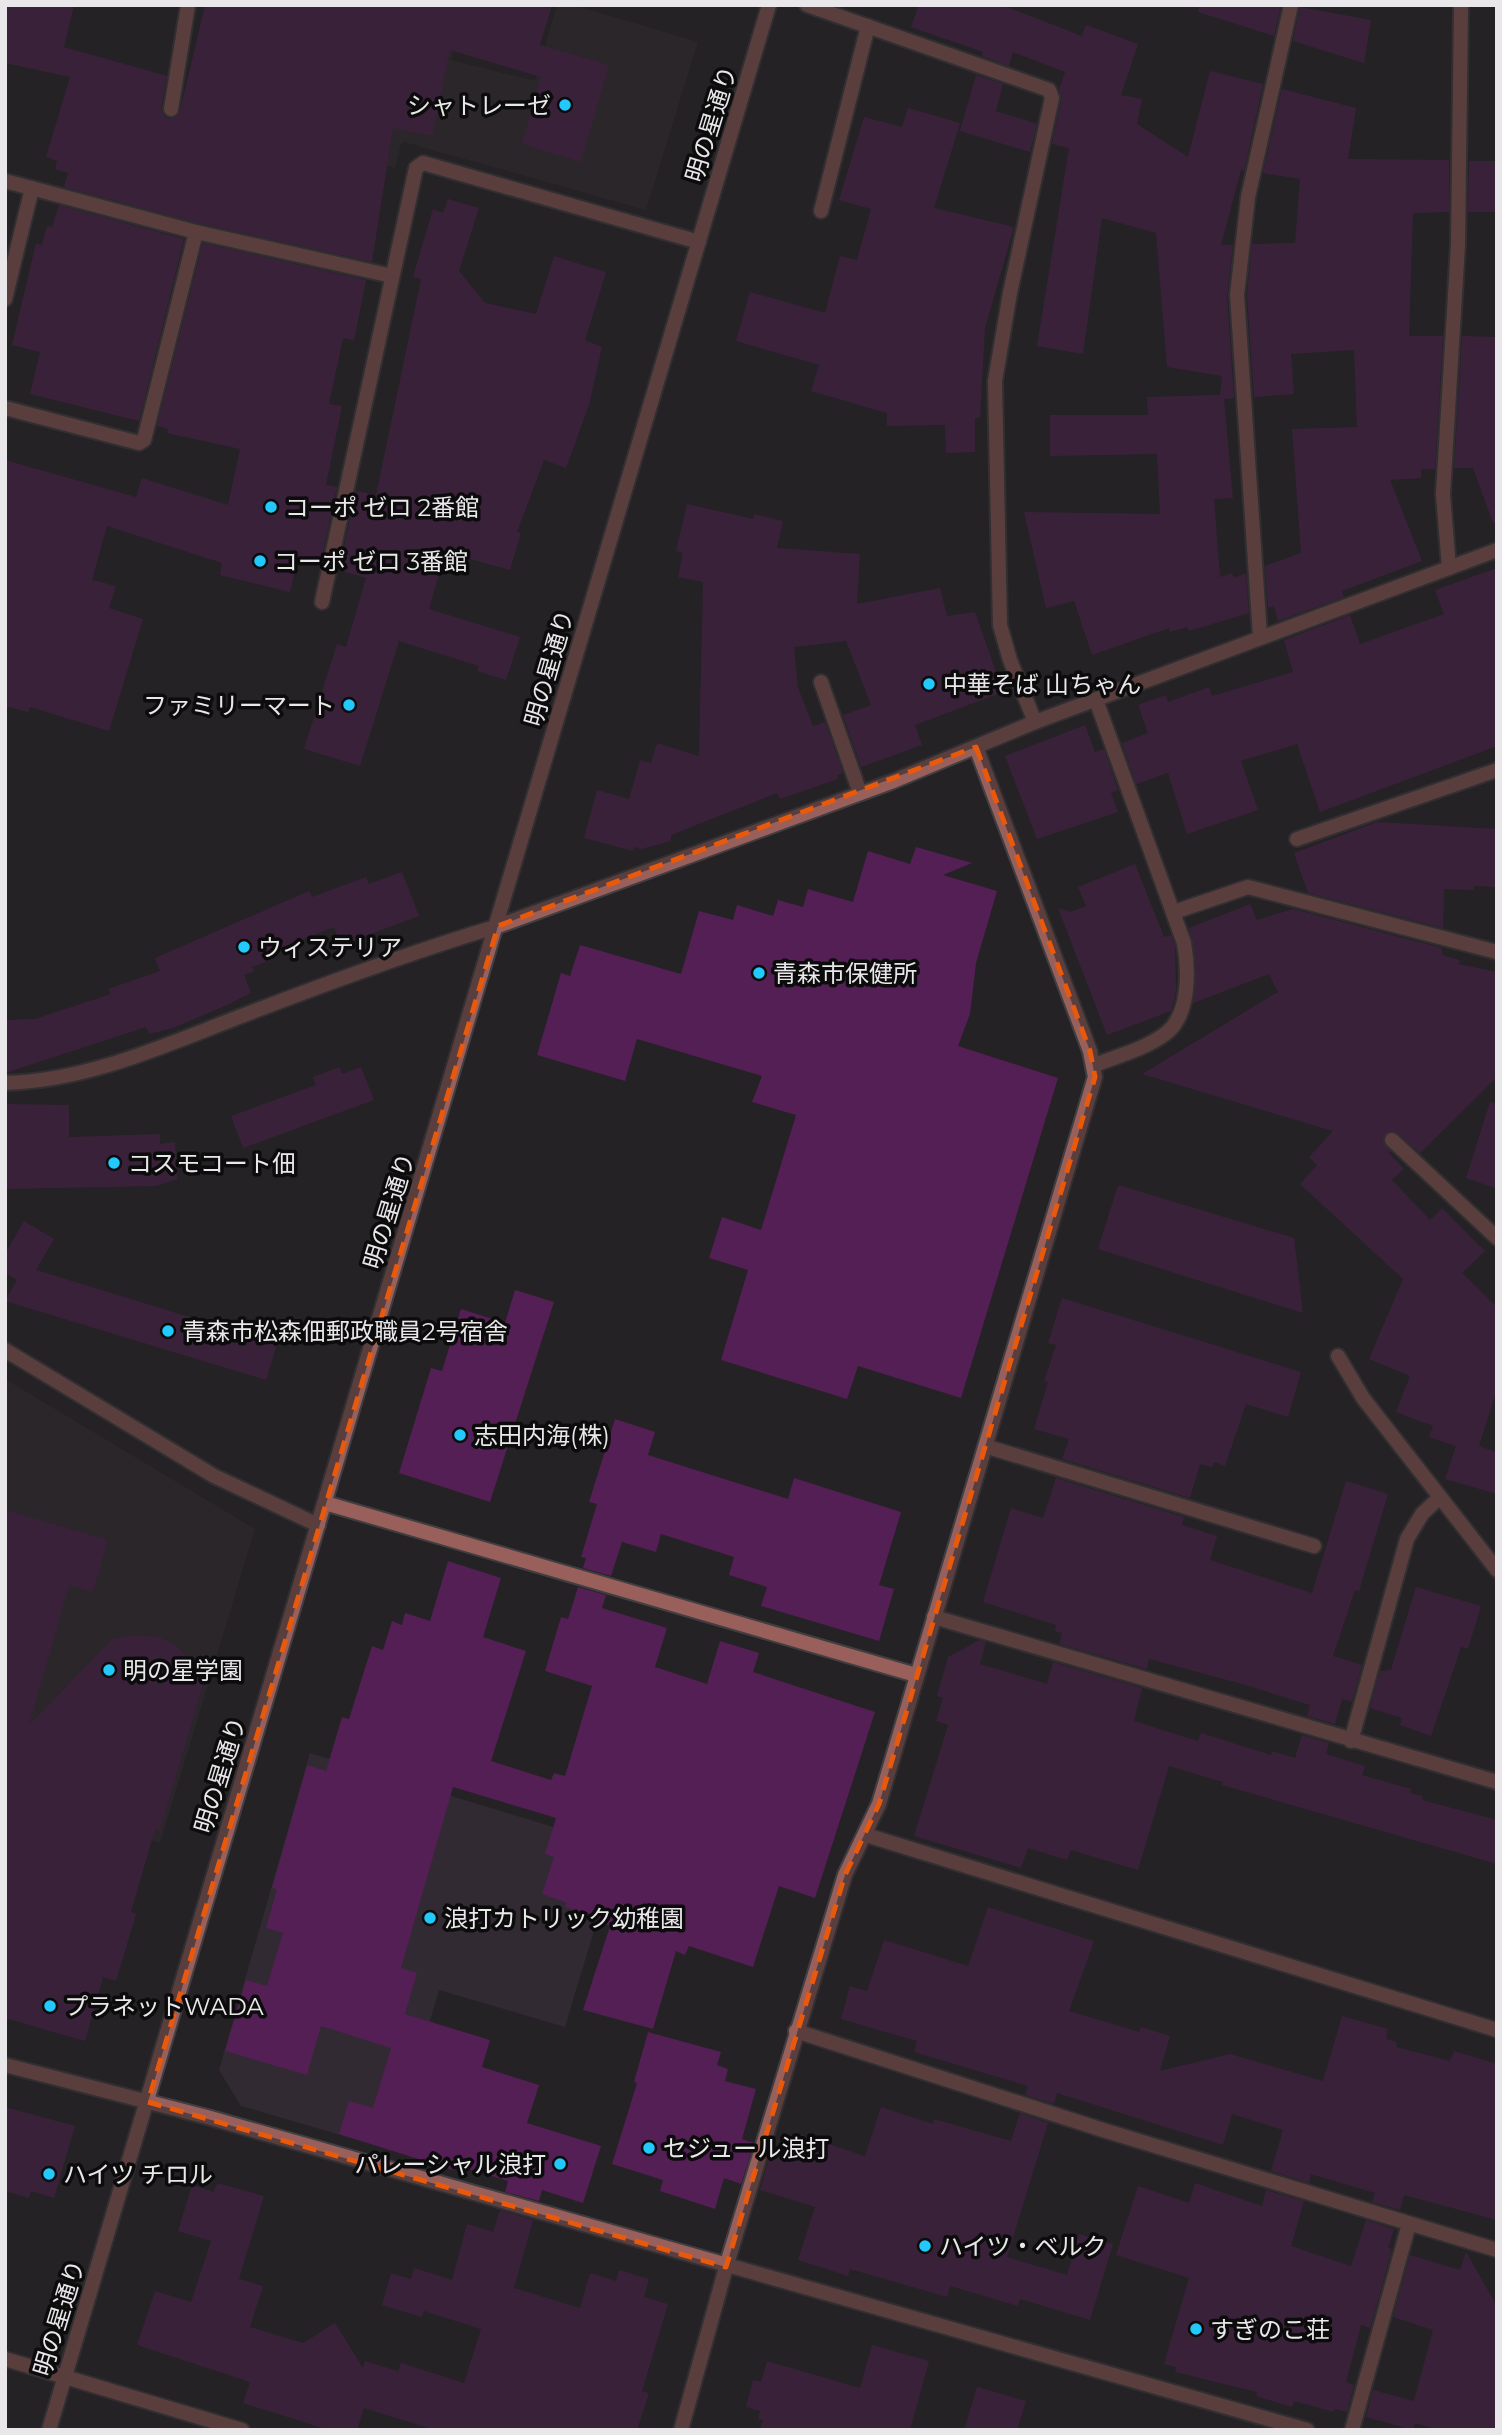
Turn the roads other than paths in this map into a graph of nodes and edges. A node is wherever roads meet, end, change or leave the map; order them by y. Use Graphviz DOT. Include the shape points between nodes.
graph roads {
  1 [pos="188,5"];
  2 [pos="769,5"];
  3 [pos="807,5"];
  4 [pos="1291,5"];
  5 [pos="1461,5"];
  6 [pos="867,26"];
  7 [pos="171,109"];
  8 [pos="5,181"];
  9 [pos="32,188"];
  10 [pos="821,211"];
  11 [pos="196,232"];
  12 [pos="699,242"];
  13 [pos="392,276"];
  14 [pos="5,299"];
  15 [pos="5,408"];
  16 [pos="1497,550"];
  17 [pos="1449,568"];
  18 [pos="323,602"];
  19 [pos="1260,636"];
  20 [pos="821,682"];
  21 [pos="1096,700"];
  22 [pos="1035,722"];
  23 [pos="976,747"];
  24 [pos="1497,770"];
  25 [pos="860,793"];
  26 [pos="1297,839"];
  27 [pos="1174,912"];
  28 [pos="498,926"];
  29 [pos="1497,952"];
  30 [pos="1095,1065"];
  31 [pos="5,1083"];
  32 [pos="1392,1140"];
  33 [pos="1497,1238"];
  34 [pos="5,1350"];
  35 [pos="1338,1356"];
  36 [pos="988,1447"];
  37 [pos="1439,1498"];
  38 [pos="325,1503"];
  39 [pos="318,1525"];
  40 [pos="1314,1546"];
  41 [pos="1497,1570"];
  42 [pos="934,1617"];
  43 [pos="916,1675"];
  44 [pos="1351,1741"];
  45 [pos="1497,1782"];
  46 [pos="866,1835"];
  47 [pos="1497,2030"];
  48 [pos="796,2031"];
  49 [pos="5,2065"];
  50 [pos="148,2102"];
  51 [pos="1409,2224"];
  52 [pos="1497,2250"];
  53 [pos="726,2267"];
  54 [pos="5,2359"];
  55 [pos="65,2376"];
  56 [pos="49,2430"];
  57 [pos="242,2430"];
  58 [pos="681,2430"];
  59 [pos="1307,2430"];
  60 [pos="1352,2430"];
  1 -- 7 [label="street"];
  2 -- 12 [label="street, 明の星通り"];
  3 -- 6 [label="street"];
  4 -- 19 [label="street" via="1248,197 1237,295"];
  5 -- 17 [label="street" via="1458,245 1443,494"];
  6 -- 10 [label="street"];
  6 -- 22 [label="street" via="1049,90 1052,98 1010,293 995,392 1000,625"];
  8 -- 9 [label="street"];
  9 -- 11 [label="street"];
  9 -- 14 [label="street"];
  11 -- 13 [label="street"];
  11 -- 15 [label="street" via="144,440 139,443"];
  12 -- 13 [label="street" via="423,163 416,168"];
  12 -- 28 [label="street, 明の星通り"];
  13 -- 18 [label="street"];
  16 -- 17 [label="street"];
  17 -- 19 [label="street"];
  19 -- 21 [label="street"];
  20 -- 25 [label="street"];
  21 -- 22 [label="street"];
  21 -- 27 [label="street"];
  22 -- 23 [label="street"];
  23 -- 25 [label="street"];
  23 -- 30 [label="street"];
  24 -- 26 [label="street"];
  25 -- 28 [label="street"];
  27 -- 29 [label="street" via="1248,887"];
  27 -- 30 [label="street" via="1186,951 1187,979 1174,1025 1157,1039"];
  28 -- 31 [label="street" via="142,1054 47,1079"];
  28 -- 38 [label="street, 明の星通り"];
  30 -- 36 [label="street" via="1090,1100"];
  32 -- 33 [label="street"];
  34 -- 39 [label="street" via="214,1476"];
  35 -- 37 [label="street" via="1363,1398"];
  36 -- 40 [label="street"];
  36 -- 42 [label="street"];
  37 -- 41 [label="street"];
  37 -- 44 [label="street" via="1422,1514 1407,1539"];
  38 -- 39 [label="street, 明の星通り"];
  38 -- 43 [label="street"];
  39 -- 50 [label="street, 明の星通り"];
  42 -- 43 [label="street"];
  42 -- 44 [label="street"];
  43 -- 46 [label="street"];
  44 -- 45 [label="street"];
  46 -- 47 [label="street"];
  46 -- 48 [label="street" via="845,1875"];
  48 -- 51 [label="street"];
  48 -- 53 [label="street"];
  49 -- 50 [label="street"];
  50 -- 53 [label="street"];
  50 -- 55 [label="street, 明の星通り"];
  51 -- 52 [label="street"];
  51 -- 60 [label="street"];
  53 -- 58 [label="street"];
  53 -- 59 [label="street"];
  54 -- 55 [label="street"];
  55 -- 56 [label="street, 明の星通り"];
  55 -- 57 [label="street"];
}
